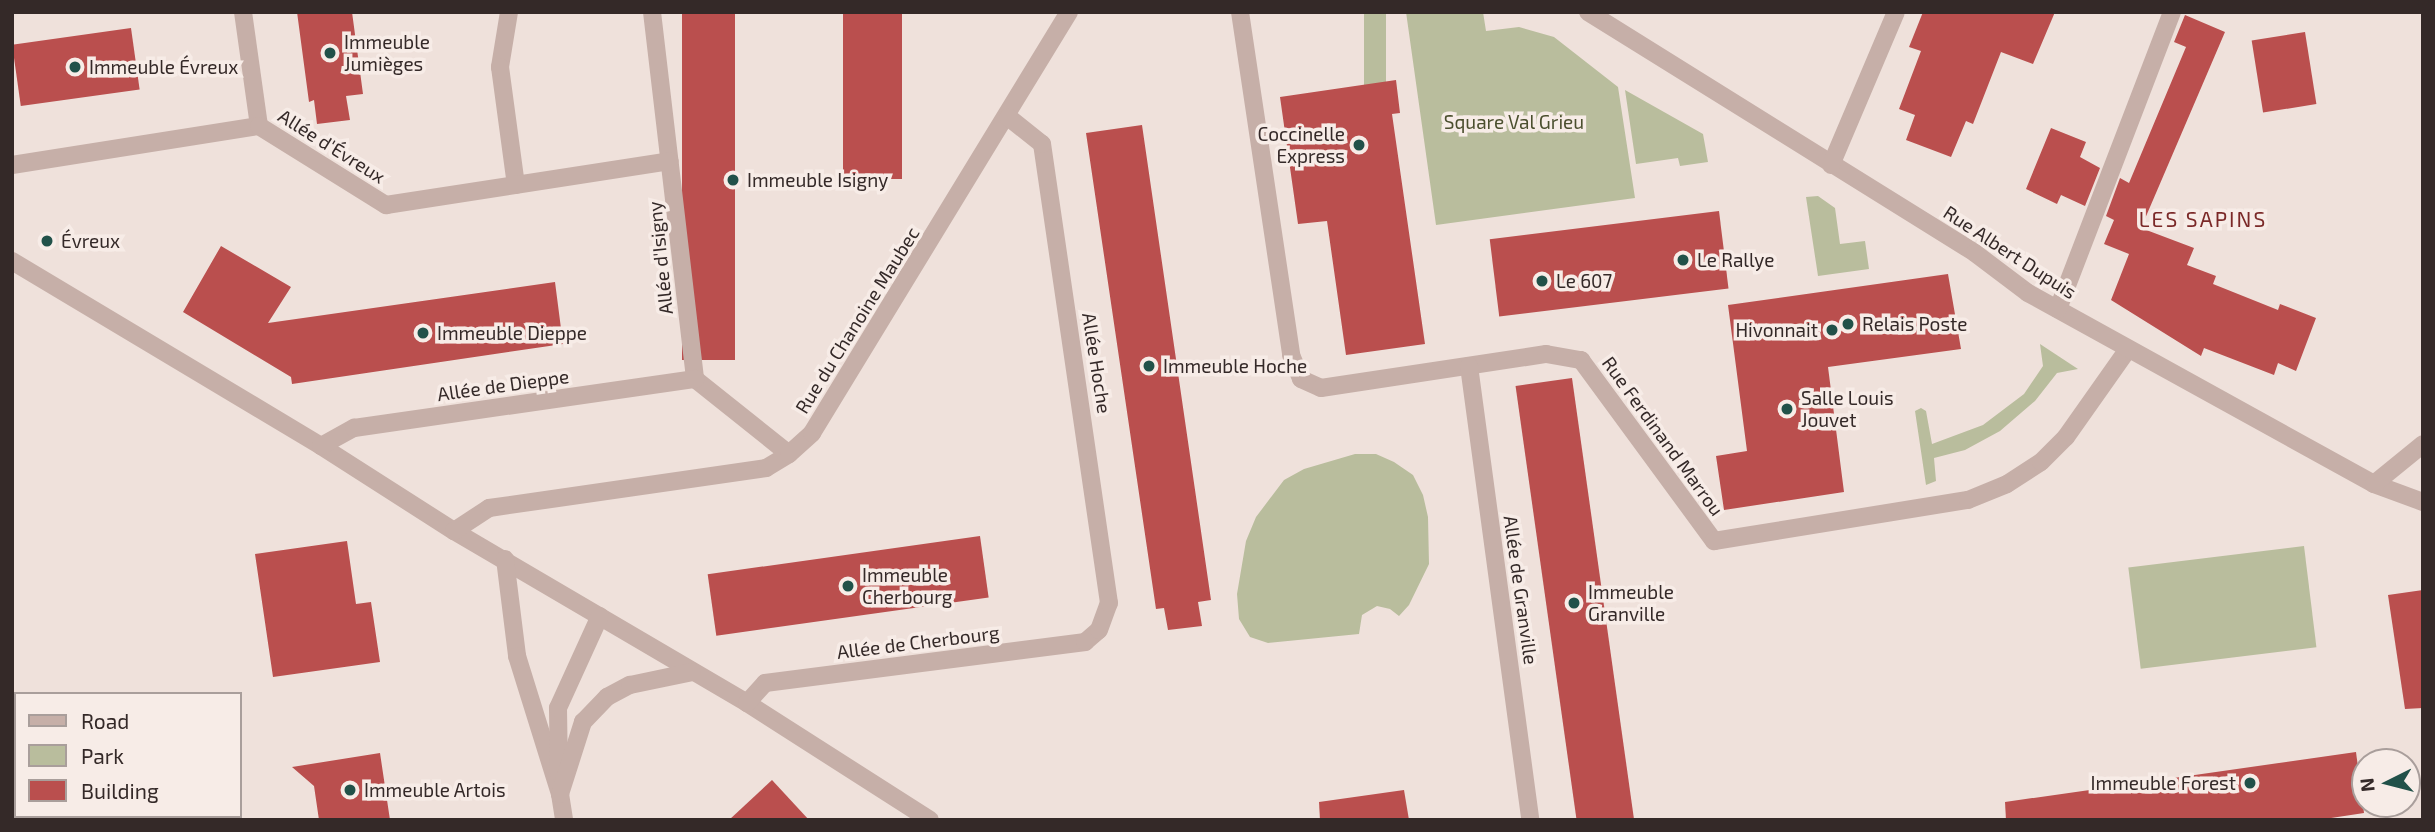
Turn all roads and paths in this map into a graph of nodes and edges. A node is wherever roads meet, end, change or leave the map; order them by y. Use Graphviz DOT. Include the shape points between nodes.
graph roads {
  1 [pos="243,12"];
  2 [pos="509,12"];
  3 [pos="652,12"];
  4 [pos="1069,12"];
  5 [pos="1240,12"];
  6 [pos="1588,12"];
  7 [pos="1896,12"];
  8 [pos="2172,12"];
  9 [pos="1008,117"];
  10 [pos="259,127"];
  11 [pos="670,161"];
  12 [pos="12,164"];
  13 [pos="1831,165"];
  14 [pos="516,185"];
  15 [pos="12,261"];
  16 [pos="2058,309"];
  17 [pos="2128,349"];
  18 [pos="1469,366"];
  19 [pos="695,379"];
  20 [pos="2423,444"];
  21 [pos="321,446"];
  22 [pos="789,454"];
  23 [pos="2374,484"];
  24 [pos="2423,502"];
  25 [pos="454,531"];
  26 [pos="505,559"];
  27 [pos="600,616"];
  28 [pos="1099,630"];
  29 [pos="692,672"];
  30 [pos="747,703"];
  31 [pos="559,794"];
  32 [pos="564,820"];
  33 [pos="930,820"];
  34 [pos="1530,820"];
  1 -- 10 [label="street"];
  2 -- 14 [label="street" via="500,67"];
  3 -- 11 [label="street, Allée d'Isigny"];
  4 -- 9 [label="street, Rue du Chanoine Maubec"];
  5 -- 18 [label="street, Rue Ferdinand Marrou" via="1292,355 1301,379 1321,388"];
  6 -- 13 [label="street, Rue Albert Dupuis"];
  7 -- 13 [label="street"];
  8 -- 16 [label="street"];
  9 -- 22 [label="street, Rue du Chanoine Maubec" via="812,433"];
  9 -- 28 [label="street, Allée Hoche" via="1042,144 1110,603"];
  10 -- 12 [label="street, Allée d'Évreux"];
  10 -- 14 [label="street, Allée d'Évreux" via="386,205"];
  11 -- 14 [label="street, Allée d'Évreux"];
  11 -- 19 [label="street, Allée d'Isigny"];
  13 -- 16 [label="street, Rue Albert Dupuis"];
  15 -- 21 [label="street"];
  16 -- 17 [label="street, Rue Albert Dupuis"];
  17 -- 18 [label="street, Rue Ferdinand Marrou" via="2066,437 2041,462 2007,484 1968,500 1714,541 1581,360 1546,354"];
  17 -- 23 [label="street, Rue Albert Dupuis"];
  18 -- 34 [label="street, Allée de Granville"];
  19 -- 21 [label="street, Allée de Dieppe" via="354,428"];
  19 -- 22 [label="street"];
  20 -- 23 [label="street"];
  21 -- 25 [label="street"];
  22 -- 25 [label="street, Rue du Chanoine Maubec" via="766,468 489,508"];
  23 -- 24 [label="street, Rue Albert Dupuis"];
  25 -- 26 [label="street"];
  26 -- 27 [label="street"];
  26 -- 31 [label="street" via="517,656"];
  27 -- 29 [label="street"];
  27 -- 31 [label="street" via="558,708"];
  28 -- 30 [label="street, Allée de Cherbourg" via="1085,642 765,683"];
  29 -- 30 [label="street"];
  29 -- 31 [label="street" via="630,685 607,696 583,722"];
  30 -- 33 [label="street"];
  31 -- 32 [label="street"];
}
